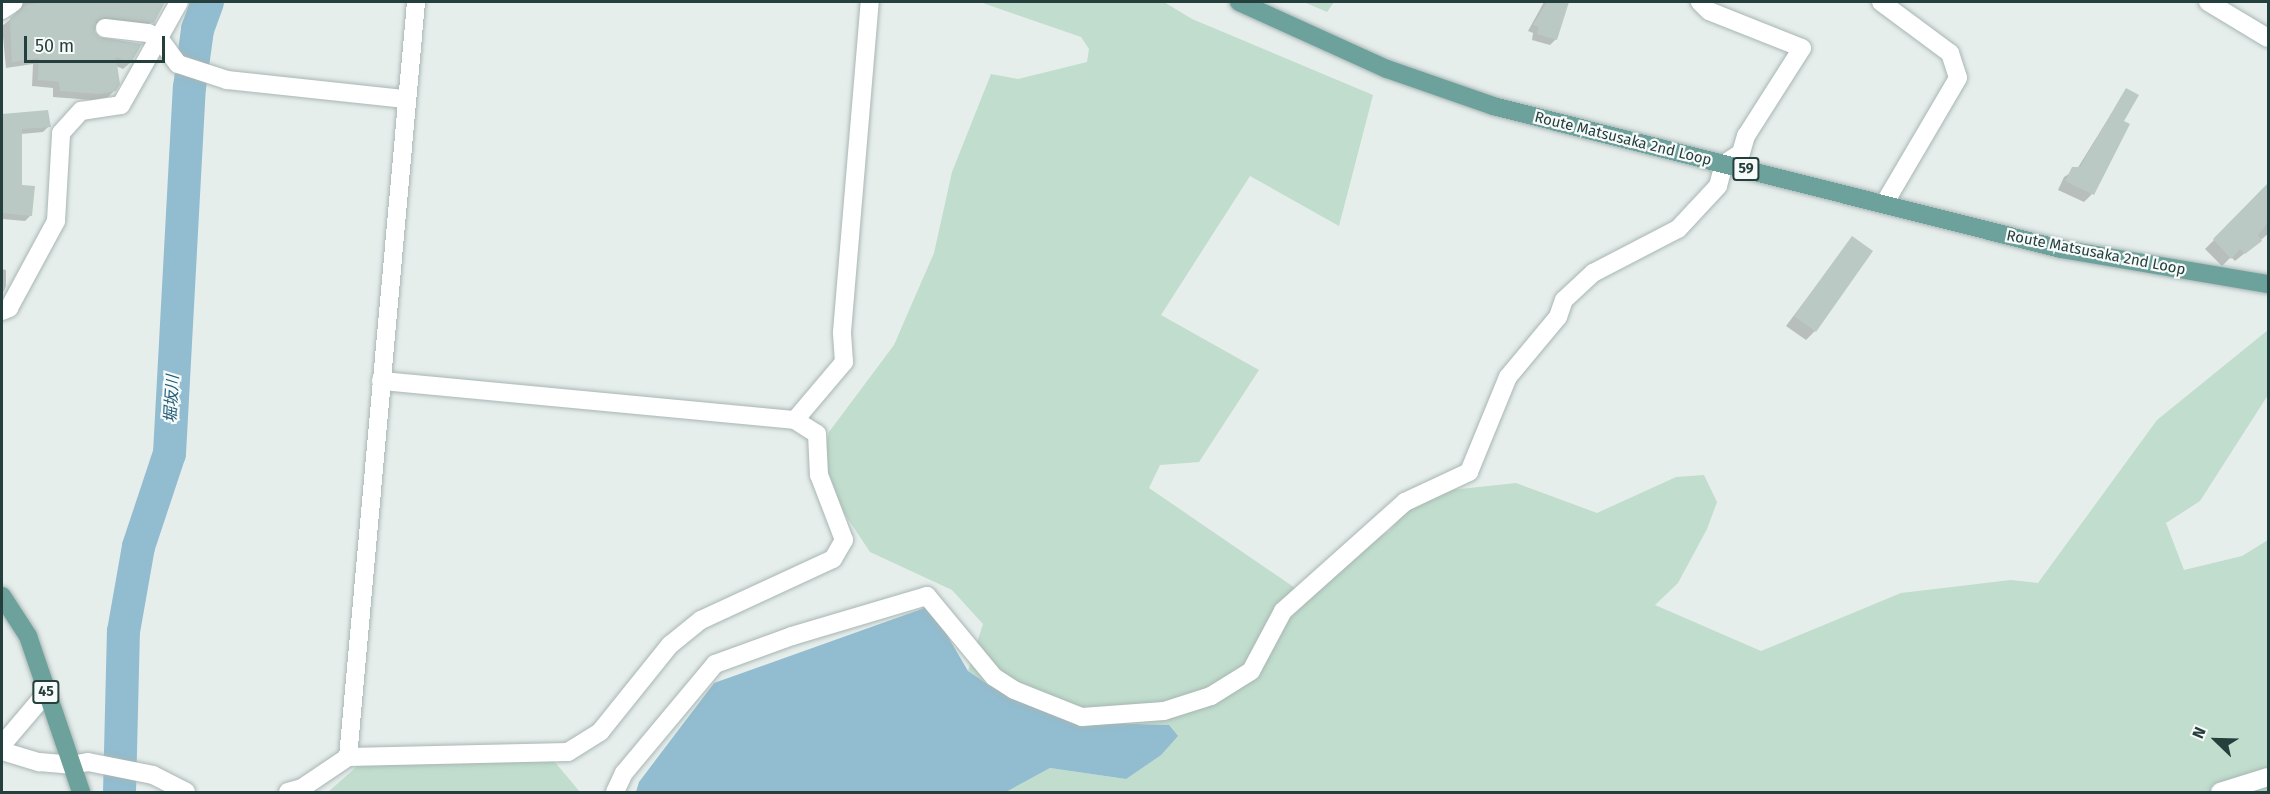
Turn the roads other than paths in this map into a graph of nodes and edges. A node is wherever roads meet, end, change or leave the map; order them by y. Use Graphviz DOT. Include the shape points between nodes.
graph roads {
  1 [pos="14,2"];
  2 [pos="179,2"];
  3 [pos="416,2"];
  4 [pos="870,2"];
  5 [pos="1239,2"];
  6 [pos="1700,2"];
  7 [pos="1881,2"];
  8 [pos="2208,2"];
  9 [pos="2,10"];
  10 [pos="105,28"];
  11 [pos="159,38"];
  12 [pos="2268,38"];
  13 [pos="406,99"];
  14 [pos="1724,164"];
  15 [pos="1884,204"];
  16 [pos="2268,284"];
  17 [pos="2,311"];
  18 [pos="381,381"];
  19 [pos="795,420"];
  20 [pos="2,596"];
  21 [pos="46,692"];
  22 [pos="2,745"];
  23 [pos="2,751"];
  24 [pos="348,758"];
  25 [pos="71,765"];
  26 [pos="2268,777"];
  27 [pos="81,792"];
  28 [pos="186,792"];
  29 [pos="288,792"];
  30 [pos="615,792"];
  31 [pos="2220,792"];
  1 -- 9 [label="street"];
  2 -- 11 [label="street"];
  3 -- 13 [label="street"];
  4 -- 19 [label="street" via="842,332 844,362"];
  5 -- 14 [label="main road, Route Matsusaka 2nd Loop / 59" via="1387,69 1493,106"];
  6 -- 14 [label="street" via="1709,11 1802,48 1746,136 1741,153"];
  7 -- 15 [label="street" via="1950,53 1958,78"];
  8 -- 12 [label="street"];
  10 -- 11 [label="street"];
  11 -- 13 [label="street" via="178,64 227,80"];
  11 -- 17 [label="street" via="121,105 81,111 61,133 56,221 9,308"];
  13 -- 18 [label="street"];
  14 -- 15 [label="main road, Route Matsusaka 2nd Loop / 59"];
  14 -- 30 [label="street" via="1718,186 1678,229 1593,273 1564,300 1558,317 1508,377 1469,472 1405,502 1282,611 1251,671 1211,696 1164,711 1082,717 1014,690 994,677 927,596 792,636 715,664 624,773"];
  15 -- 16 [label="main road, Route Matsusaka 2nd Loop / 59" via="2061,249"];
  18 -- 19 [label="street"];
  18 -- 24 [label="street"];
  19 -- 24 [label="street" via="817,434 819,475 844,540 833,559 701,620 669,645 600,732 568,752"];
  20 -- 21 [label="main road, 45" via="28,636"];
  21 -- 22 [label="street"];
  21 -- 25 [label="main road, 45"];
  23 -- 25 [label="street" via="39,762"];
  24 -- 29 [label="street" via="302,788"];
  25 -- 27 [label="main road, 45"];
  25 -- 28 [label="street" via="88,762 153,775"];
  26 -- 31 [label="street"];
}
